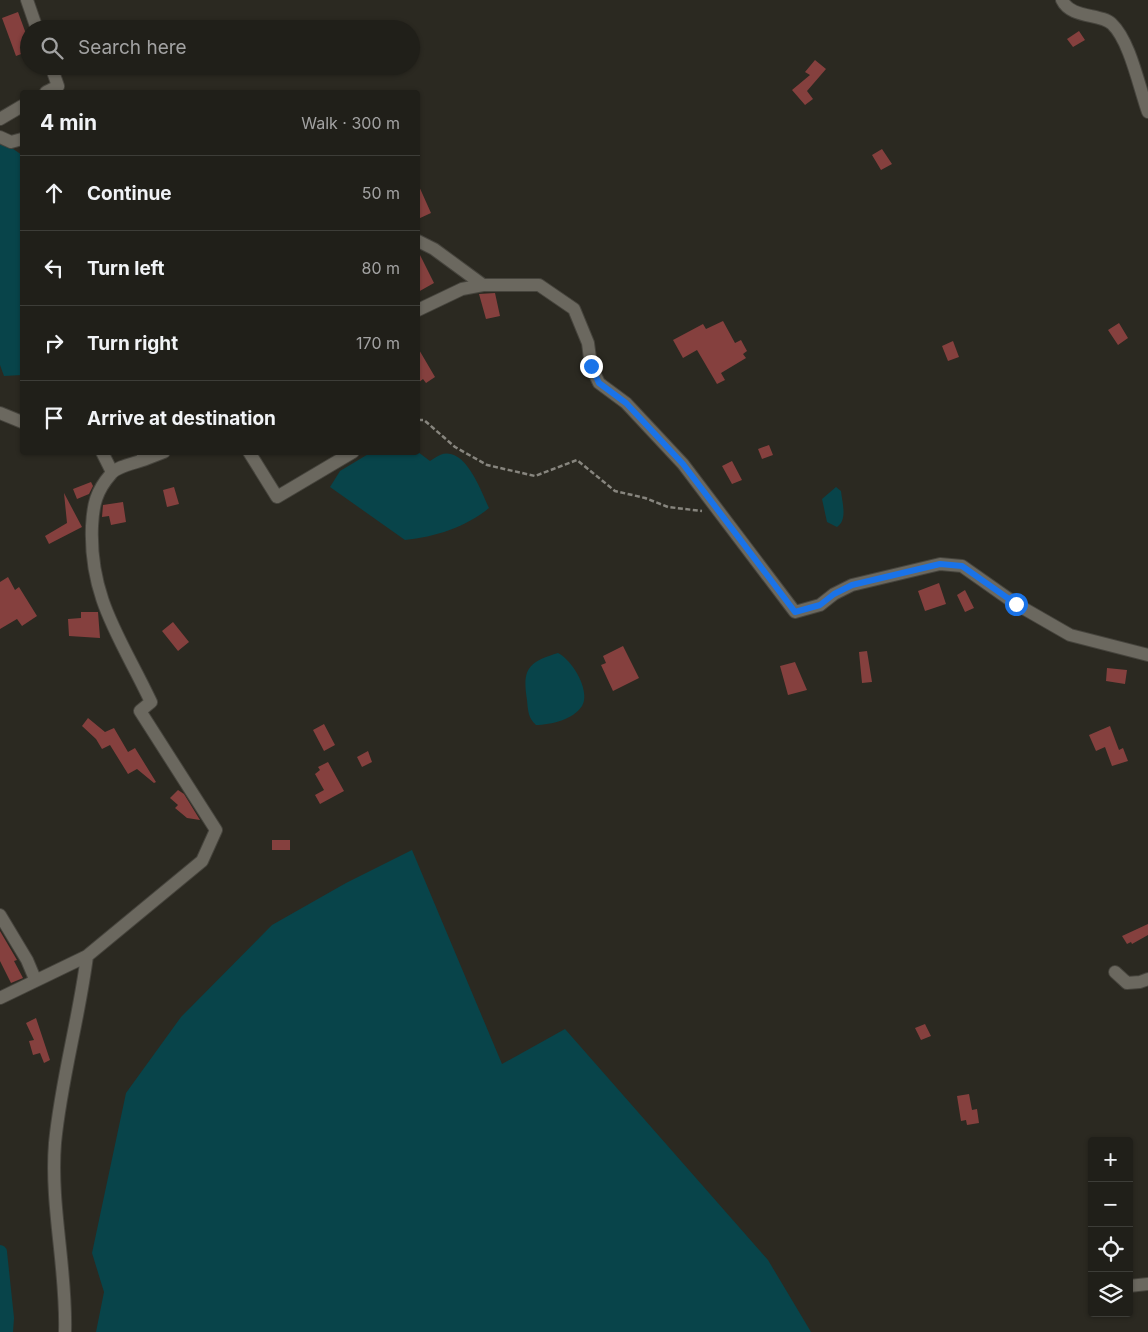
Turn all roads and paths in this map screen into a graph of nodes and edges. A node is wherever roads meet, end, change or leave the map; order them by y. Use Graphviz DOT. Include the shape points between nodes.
graph roads {
  1 [pos="27,0"];
  2 [pos="1062,0"];
  3 [pos="34,20"];
  4 [pos="54,75"];
  5 [pos="50,90"];
  6 [pos="20,107"];
  7 [pos="1148,112"];
  8 [pos="0,119"];
  9 [pos="0,137"];
  10 [pos="20,140"];
  11 [pos="420,242"];
  12 [pos="483,285"];
  13 [pos="420,309"];
  14 [pos="0,413"];
  15 [pos="420,420"];
  16 [pos="20,421"];
  17 [pos="104,455"];
  18 [pos="251,455"];
  19 [pos="349,455"];
  20 [pos="144,456"];
  21 [pos="112,472"];
  22 [pos="721,512"];
  23 [pos="1148,654"];
  24 [pos="0,915"];
  25 [pos="87,956"];
  26 [pos="1114,972"];
  27 [pos="35,979"];
  28 [pos="1148,979"];
  29 [pos="4,995"];
  30 [pos="1148,1284"];
  31 [pos="1133,1286"];
  32 [pos="65,1332"];
  1 -- 3 [label="street"];
  2 -- 7 [label="street" via="1065,6 1087,17 1111,22 1124,38"];
  4 -- 5 [label="street" via="58,86"];
  6 -- 8 [label="street"];
  9 -- 10 [label="street" via="11,142"];
  11 -- 12 [label="street"];
  12 -- 13 [label="street" via="462,289"];
  12 -- 22 [label="street" via="539,285 574,309 588,342 591,366 599,383 626,403 683,464"];
  14 -- 16 [label="street"];
  15 -- 22 [label="path" via="455,447 487,465 535,476 577,460 615,491 668,507"];
  17 -- 21 [label="street"];
  18 -- 19 [label="street" via="277,497"];
  20 -- 21 [label="street"];
  21 -- 25 [label="street" via="93,501 91,555 100,594 113,630 151,702 140,711 216,830 202,861"];
  22 -- 23 [label="street" via="795,612 820,605 852,585 940,564 962,566 1016,604 1070,635"];
  24 -- 27 [label="street"];
  25 -- 27 [label="street"];
  25 -- 32 [label="street" via="55,1144"];
  26 -- 28 [label="street" via="1127,983"];
  27 -- 29 [label="street"];
  30 -- 31 [label="street"];
}
